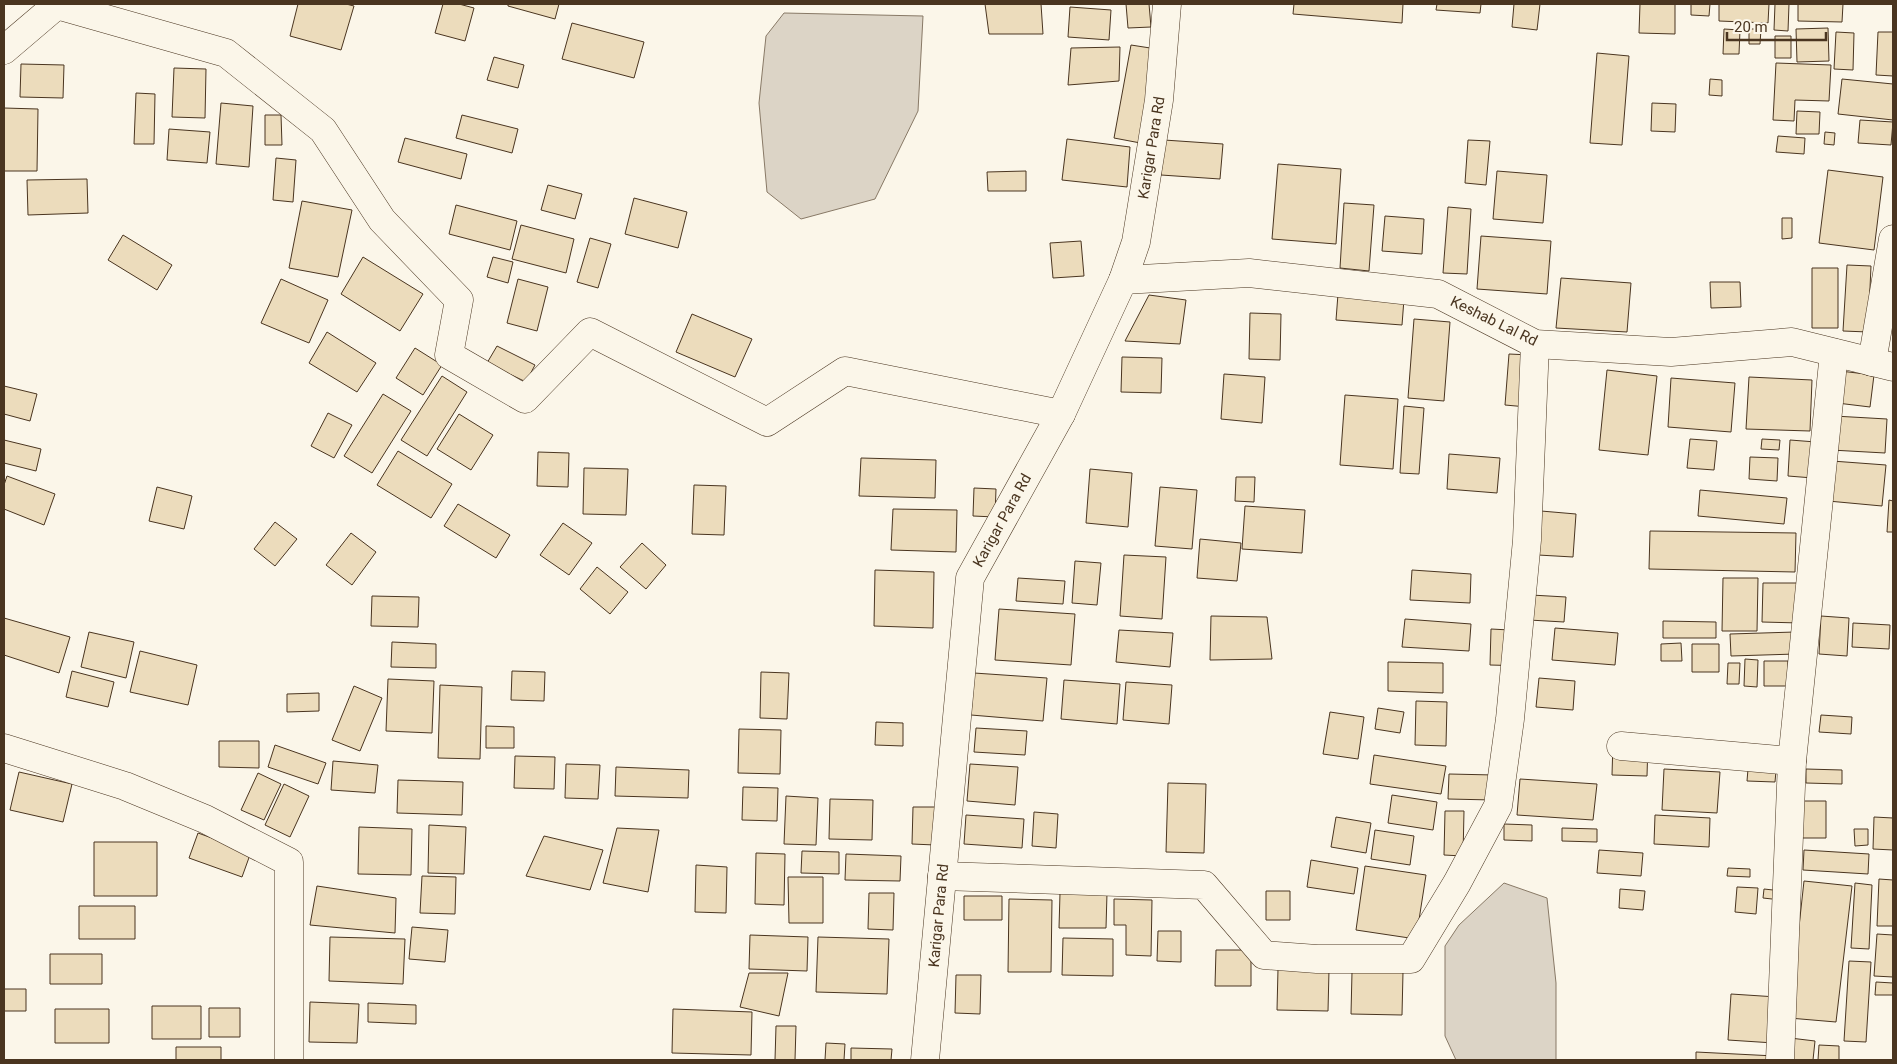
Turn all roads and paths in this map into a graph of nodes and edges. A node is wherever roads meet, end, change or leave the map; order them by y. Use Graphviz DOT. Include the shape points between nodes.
graph roads {
  1 [pos="58,4"];
  2 [pos="1167,4"];
  3 [pos="4,50"];
  4 [pos="1893,238"];
  5 [pos="1123,280"];
  6 [pos="1535,344"];
  7 [pos="1834,353"];
  8 [pos="1883,365"];
  9 [pos="1061,414"];
  10 [pos="1621,746"];
  11 [pos="4,748"];
  12 [pos="1792,761"];
  13 [pos="942,876"];
  14 [pos="289,1060"];
  15 [pos="926,1060"];
  16 [pos="1780,1060"];
  1 -- 3 [label="street"];
  1 -- 9 [label="street" via="226,53 323,130 382,220 458,300 449,355 525,399 590,332 767,422 845,371"];
  2 -- 5 [label="street, Karigar Para Rd" via="1159,100 1136,242"];
  4 -- 8 [label="street"];
  5 -- 6 [label="street, Keshab Lal Rd" via="1249,273 1438,294"];
  5 -- 9 [label="street, Karigar Para Rd"];
  6 -- 7 [label="street, Keshab Lal Rd" via="1671,352 1792,342"];
  6 -- 13 [label="street" via="1526,540 1510,719 1498,806 1411,959 1317,959 1264,955 1204,885"];
  7 -- 8 [label="street, Keshab Lal Rd"];
  7 -- 12 [label="street"];
  9 -- 13 [label="street, Karigar Para Rd" via="970,578"];
  10 -- 12 [label="street"];
  11 -- 14 [label="street" via="125,786 206,820 289,862"];
  12 -- 16 [label="street"];
  13 -- 15 [label="street, Karigar Para Rd"];
}
